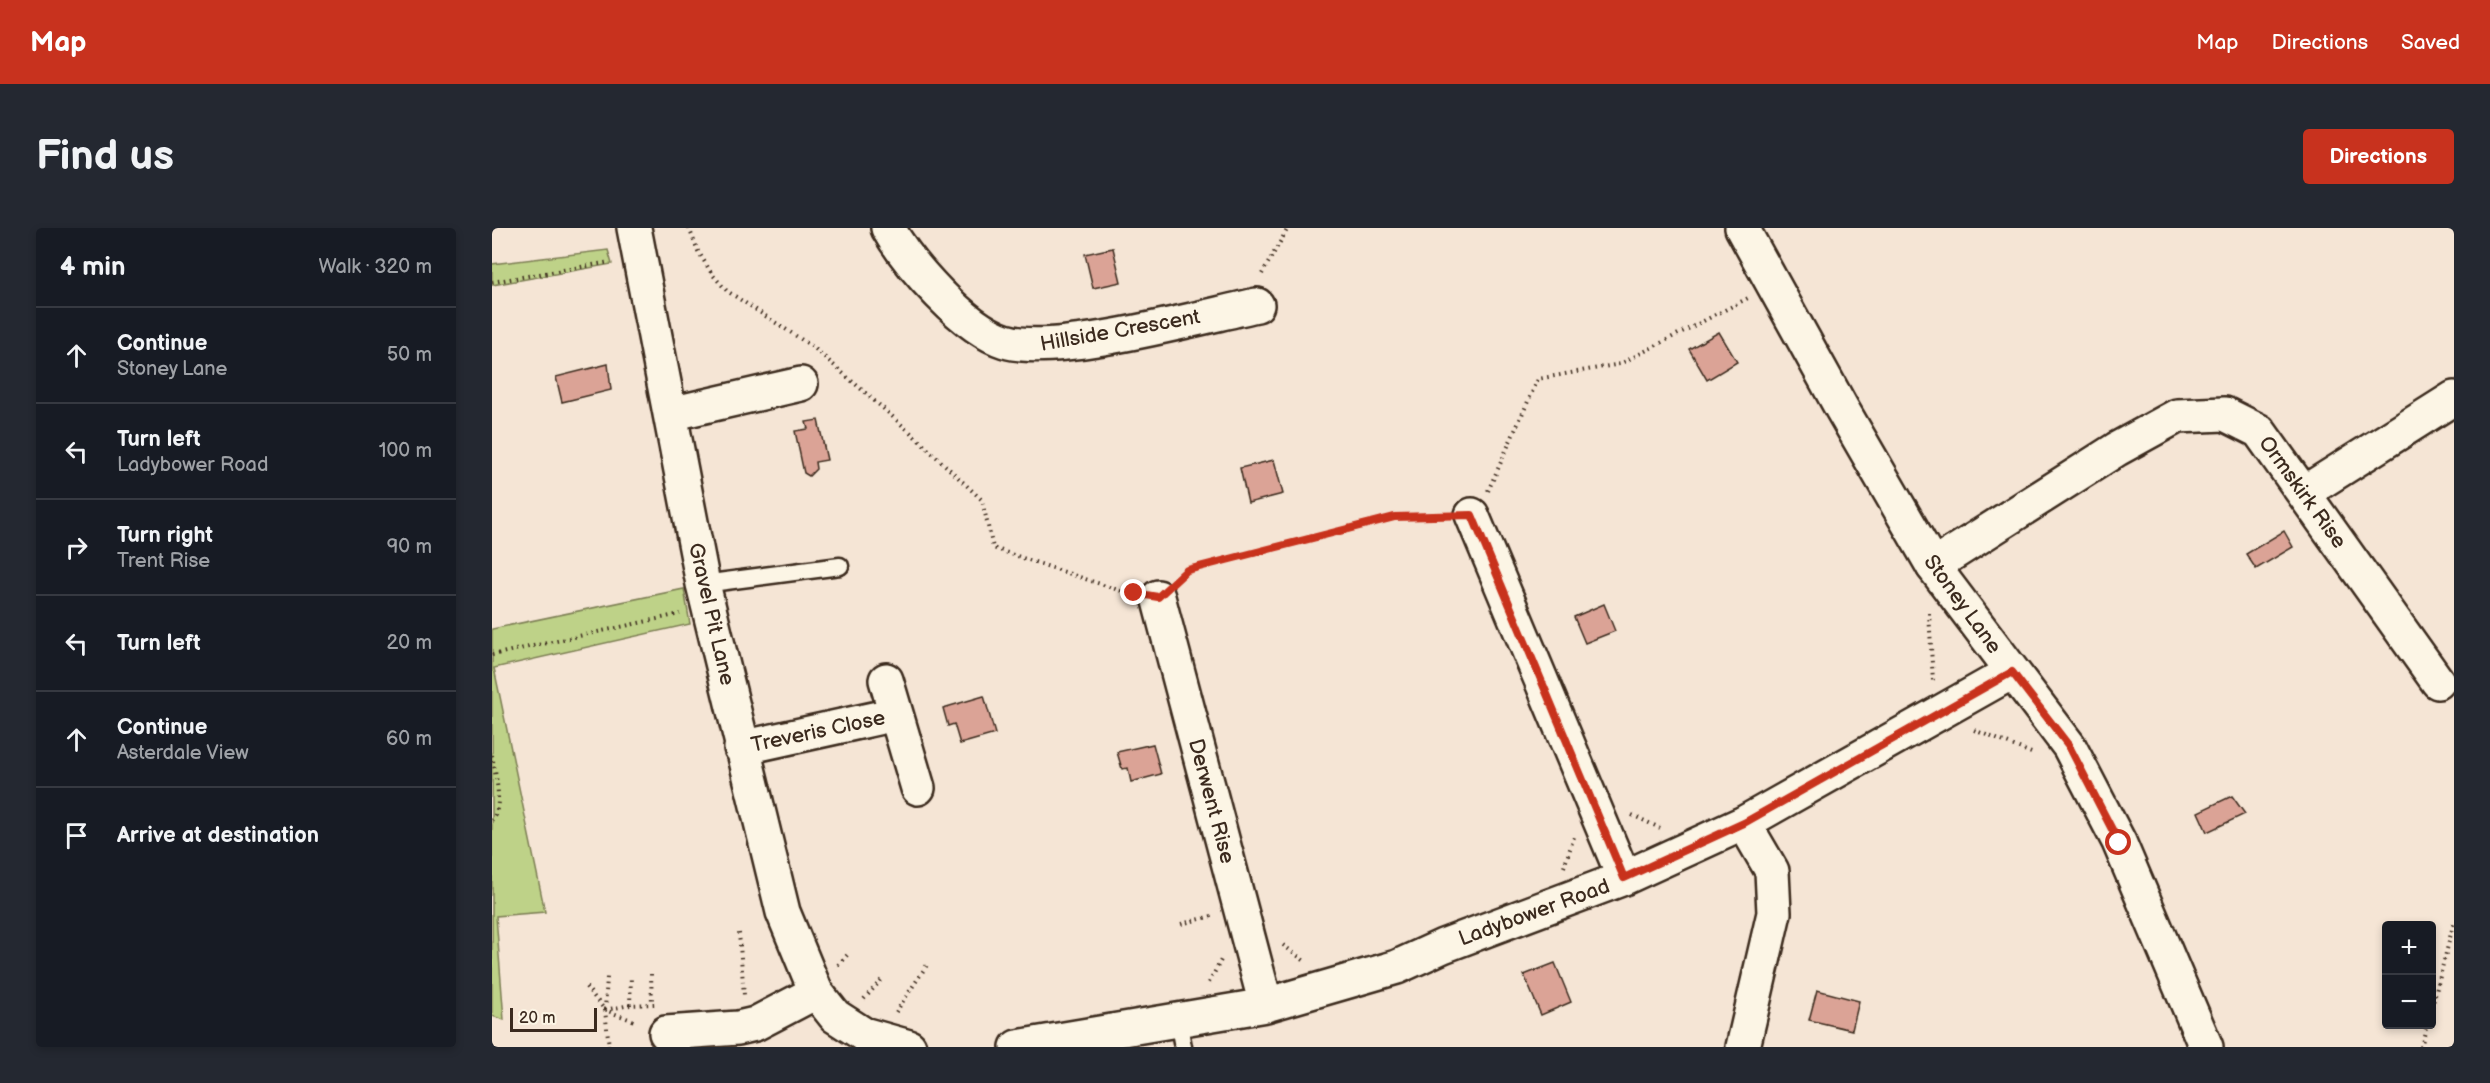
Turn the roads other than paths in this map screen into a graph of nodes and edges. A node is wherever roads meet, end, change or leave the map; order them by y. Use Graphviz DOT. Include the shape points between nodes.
graph roads {
  1 [pos="888,228"];
  2 [pos="1742,228"];
  3 [pos="637,242"];
  4 [pos="1257,305"];
  5 [pos="801,384"];
  6 [pos="2454,398"];
  7 [pos="670,414"];
  8 [pos="2305,492"];
  9 [pos="1472,515"];
  10 [pos="840,566"];
  11 [pos="1933,566"];
  12 [pos="707,596"];
  13 [pos="1158,597"];
  14 [pos="2012,672"];
  15 [pos="886,680"];
  16 [pos="2438,682"];
  17 [pos="896,714"];
  18 [pos="741,748"];
  19 [pos="918,788"];
  20 [pos="1744,823"];
  21 [pos="1624,878"];
  22 [pos="816,992"];
  23 [pos="1266,1005"];
  24 [pos="663,1018"];
  25 [pos="1181,1033"];
  26 [pos="909,1047"];
  27 [pos="1017,1047"];
  28 [pos="1743,1047"];
  29 [pos="2206,1047"];
  1 -- 4 [label="street, Hillside Crescent" via="942,296 966,319 985,333 1018,344 1039,347"];
  2 -- 11 [label="street, Stoney Lane"];
  3 -- 7 [label="street, Gravel Pit Lane"];
  5 -- 7 [label="street"];
  6 -- 8 [label="street"];
  7 -- 12 [label="street, Gravel Pit Lane"];
  8 -- 11 [label="street, Ormskirk Rise" via="2259,431 2225,414 2177,416 2117,449"];
  8 -- 16 [label="street, Ormskirk Rise"];
  9 -- 21 [label="street"];
  10 -- 12 [label="lane"];
  11 -- 14 [label="street, Stoney Lane"];
  12 -- 18 [label="street, Gravel Pit Lane"];
  13 -- 23 [label="street, Derwent Rise"];
  14 -- 20 [label="street, Ladybower Road"];
  14 -- 29 [label="street, Stoney Lane" via="2069,746 2119,843"];
  15 -- 17 [label="street, Treveris Close"];
  17 -- 18 [label="street, Treveris Close"];
  17 -- 19 [label="street, Treveris Close"];
  18 -- 22 [label="street, Gravel Pit Lane" via="783,912"];
  20 -- 21 [label="street, Ladybower Road"];
  20 -- 28 [label="street" via="1772,872 1774,912"];
  21 -- 23 [label="street, Ladybower Road" via="1397,967"];
  22 -- 24 [label="street" via="746,1026"];
  22 -- 26 [label="street" via="835,1016 863,1034"];
  23 -- 25 [label="street, Ladybower Road"];
  25 -- 27 [label="street, Ladybower Road"];
}
